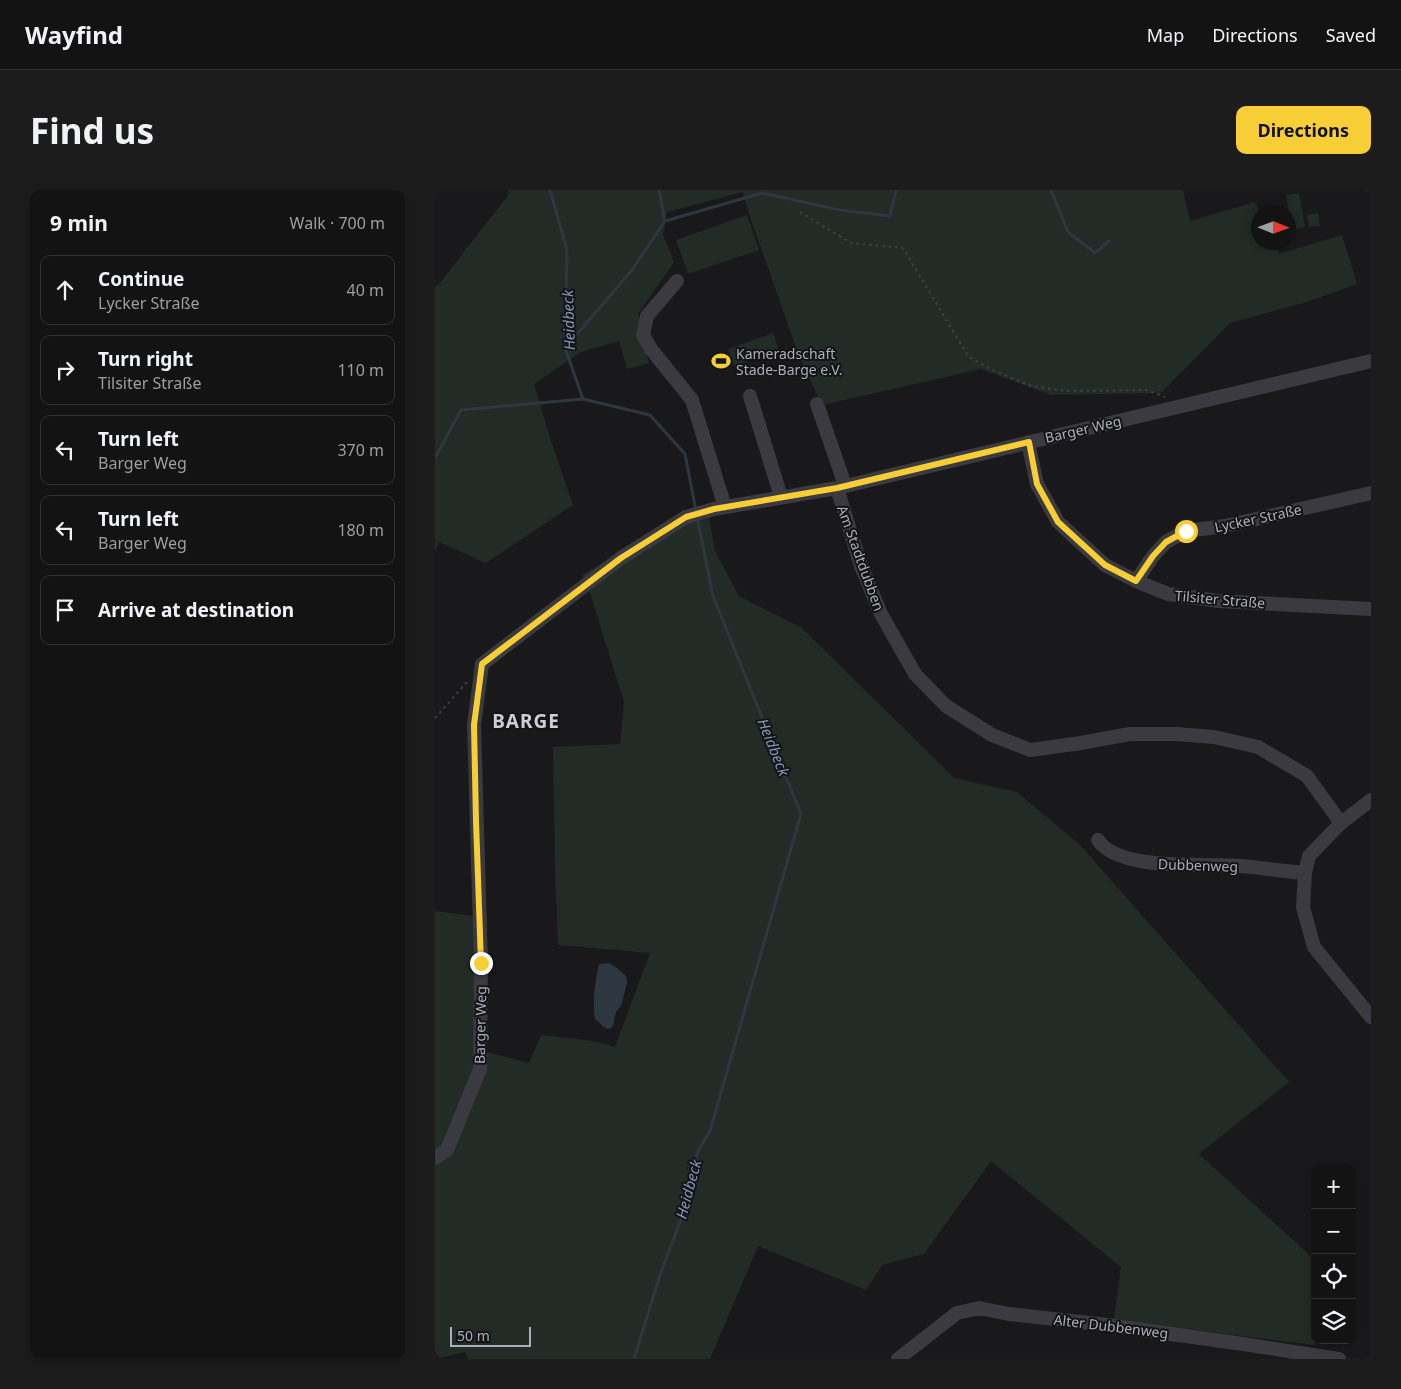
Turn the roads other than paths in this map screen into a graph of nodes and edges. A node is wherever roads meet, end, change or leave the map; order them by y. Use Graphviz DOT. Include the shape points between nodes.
graph roads {
  1 [pos="677,281"];
  2 [pos="1371,361"];
  3 [pos="750,396"];
  4 [pos="817,404"];
  5 [pos="1029,442"];
  6 [pos="841,486"];
  7 [pos="1371,493"];
  8 [pos="781,497"];
  9 [pos="720,508"];
  10 [pos="1136,581"];
  11 [pos="1371,609"];
  12 [pos="1371,800"];
  13 [pos="1341,823"];
  14 [pos="1098,840"];
  15 [pos="1305,873"];
  16 [pos="1371,994"];
  17 [pos="1359,1002"];
  18 [pos="1371,1017"];
  19 [pos="435,1158"];
  20 [pos="898,1359"];
  21 [pos="1339,1359"];
  1 -- 9 [label="street" via="647,316 643,335 692,400"];
  2 -- 5 [label="street, Barger Weg"];
  3 -- 8 [label="street"];
  4 -- 6 [label="street, Am Stadtdubben"];
  5 -- 6 [label="street, Barger Weg"];
  5 -- 10 [label="street, Tilsiter Straße" via="1037,484 1058,522 1105,565"];
  6 -- 8 [label="street, Barger Weg"];
  6 -- 13 [label="street, Am Stadtdubben" via="861,566 881,614 915,674 946,706 992,735 1030,750 1130,734 1214,737 1258,747 1307,776"];
  7 -- 10 [label="street, Lycker Straße" via="1225,526 1186,531 1166,542"];
  8 -- 9 [label="street, Barger Weg"];
  9 -- 19 [label="street, Barger Weg" via="686,517 621,558 482,664 474,725 481,963 480,1069 447,1150"];
  10 -- 11 [label="street, Tilsiter Straße" via="1168,594 1219,601"];
  12 -- 13 [label="street"];
  13 -- 15 [label="street" via="1309,856"];
  14 -- 15 [label="street, Dubbenweg" via="1119,856 1153,864 1240,866"];
  15 -- 17 [label="street" via="1303,907 1313,947"];
  16 -- 17 [label="street"];
  17 -- 18 [label="street"];
  20 -- 21 [label="street, Alter Dubbenweg" via="957,1313 979,1308"];
}
